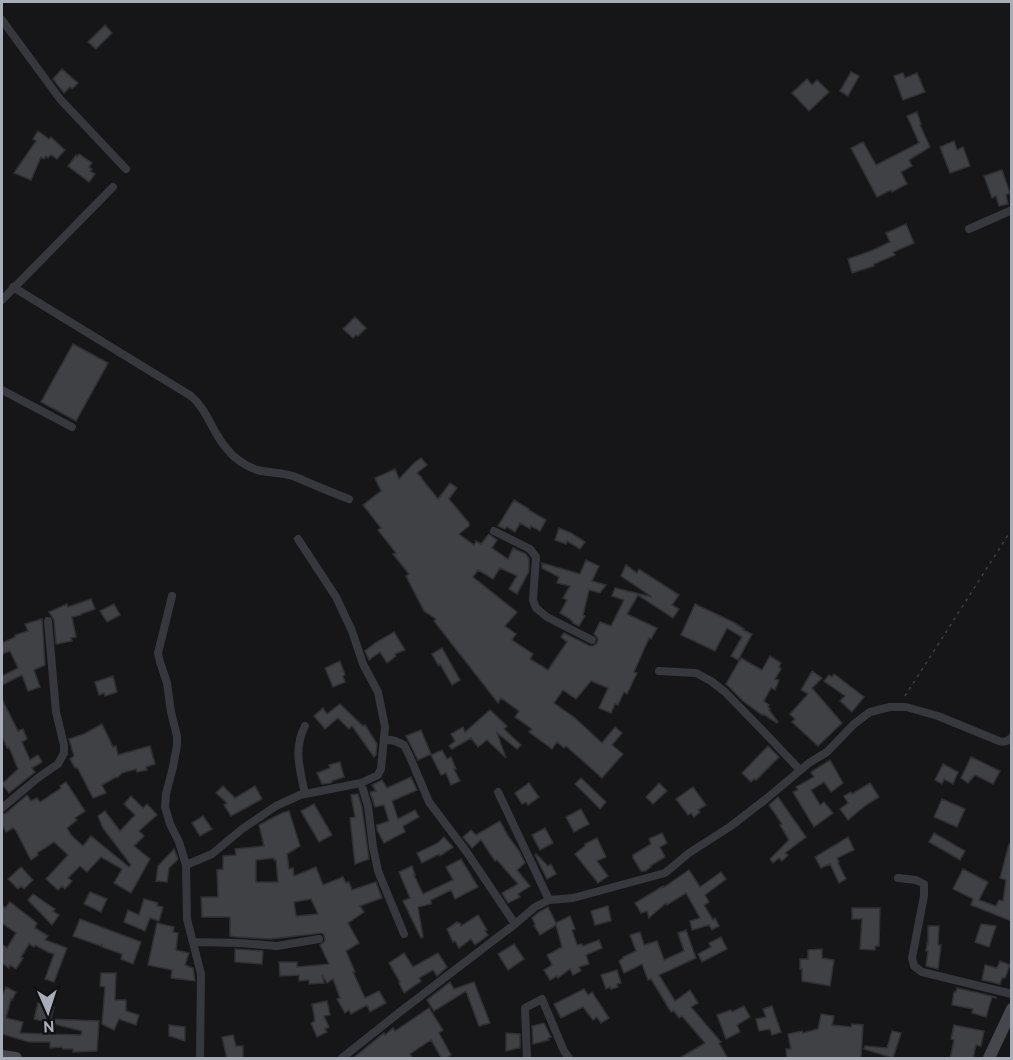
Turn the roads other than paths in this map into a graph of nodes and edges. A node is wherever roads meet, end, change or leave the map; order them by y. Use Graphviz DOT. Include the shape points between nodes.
graph roads {
  1 [pos="2,20"];
  2 [pos="126,169"];
  3 [pos="113,187"];
  4 [pos="1011,210"];
  5 [pos="969,229"];
  6 [pos="14,287"];
  7 [pos="2,300"];
  8 [pos="2,390"];
  9 [pos="72,427"];
  10 [pos="349,499"];
  11 [pos="494,531"];
  12 [pos="298,539"];
  13 [pos="172,596"];
  14 [pos="48,621"];
  15 [pos="592,640"];
  16 [pos="659,671"];
  17 [pos="305,726"];
  18 [pos="1011,737"];
  19 [pos="385,739"];
  20 [pos="800,770"];
  21 [pos="361,783"];
  22 [pos="498,792"];
  23 [pos="305,794"];
  24 [pos="2,808"];
  25 [pos="186,866"];
  26 [pos="898,878"];
  27 [pos="549,900"];
  28 [pos="515,924"];
  29 [pos="404,934"];
  30 [pos="319,939"];
  31 [pos="193,942"];
  32 [pos="1011,994"];
  33 [pos="1011,1009"];
  34 [pos="2,1056"];
  35 [pos="16,1059"];
  36 [pos="200,1059"];
  37 [pos="342,1059"];
  38 [pos="527,1059"];
  39 [pos="569,1059"];
  40 [pos="989,1059"];
  1 -- 2 [label="street" via="60,99"];
  3 -- 6 [label="street"];
  4 -- 5 [label="street"];
  6 -- 7 [label="street"];
  6 -- 10 [label="street" via="199,402 226,449 239,461 257,470 292,476"];
  8 -- 9 [label="street"];
  11 -- 15 [label="street" via="530,549 536,557 536,608"];
  12 -- 19 [label="street" via="336,597 352,631 378,692"];
  13 -- 25 [label="street" via="158,652 177,745 165,807"];
  14 -- 24 [label="street" via="56,712 64,753 58,764"];
  16 -- 20 [label="street" via="696,673 711,681"];
  17 -- 23 [label="street" via="299,738 298,759"];
  18 -- 20 [label="street" via="1003,742 938,716 890,707 870,712 827,752"];
  19 -- 21 [label="street" via="381,770"];
  19 -- 28 [label="street" via="404,745 429,802"];
  20 -- 27 [label="street" via="665,873 573,898"];
  21 -- 23 [label="street"];
  21 -- 29 [label="street" via="378,871"];
  22 -- 27 [label="street"];
  23 -- 25 [label="street" via="276,806 212,854"];
  25 -- 31 [label="street" via="187,919"];
  26 -- 32 [label="street" via="924,884 914,966 922,972"];
  27 -- 28 [label="street"];
  28 -- 37 [label="street"];
  30 -- 31 [label="street" via="277,946"];
  31 -- 36 [label="street" via="201,974"];
  33 -- 40 [label="street"];
  34 -- 35 [label="street"];
  38 -- 39 [label="street" via="525,1008 542,999"];
}
